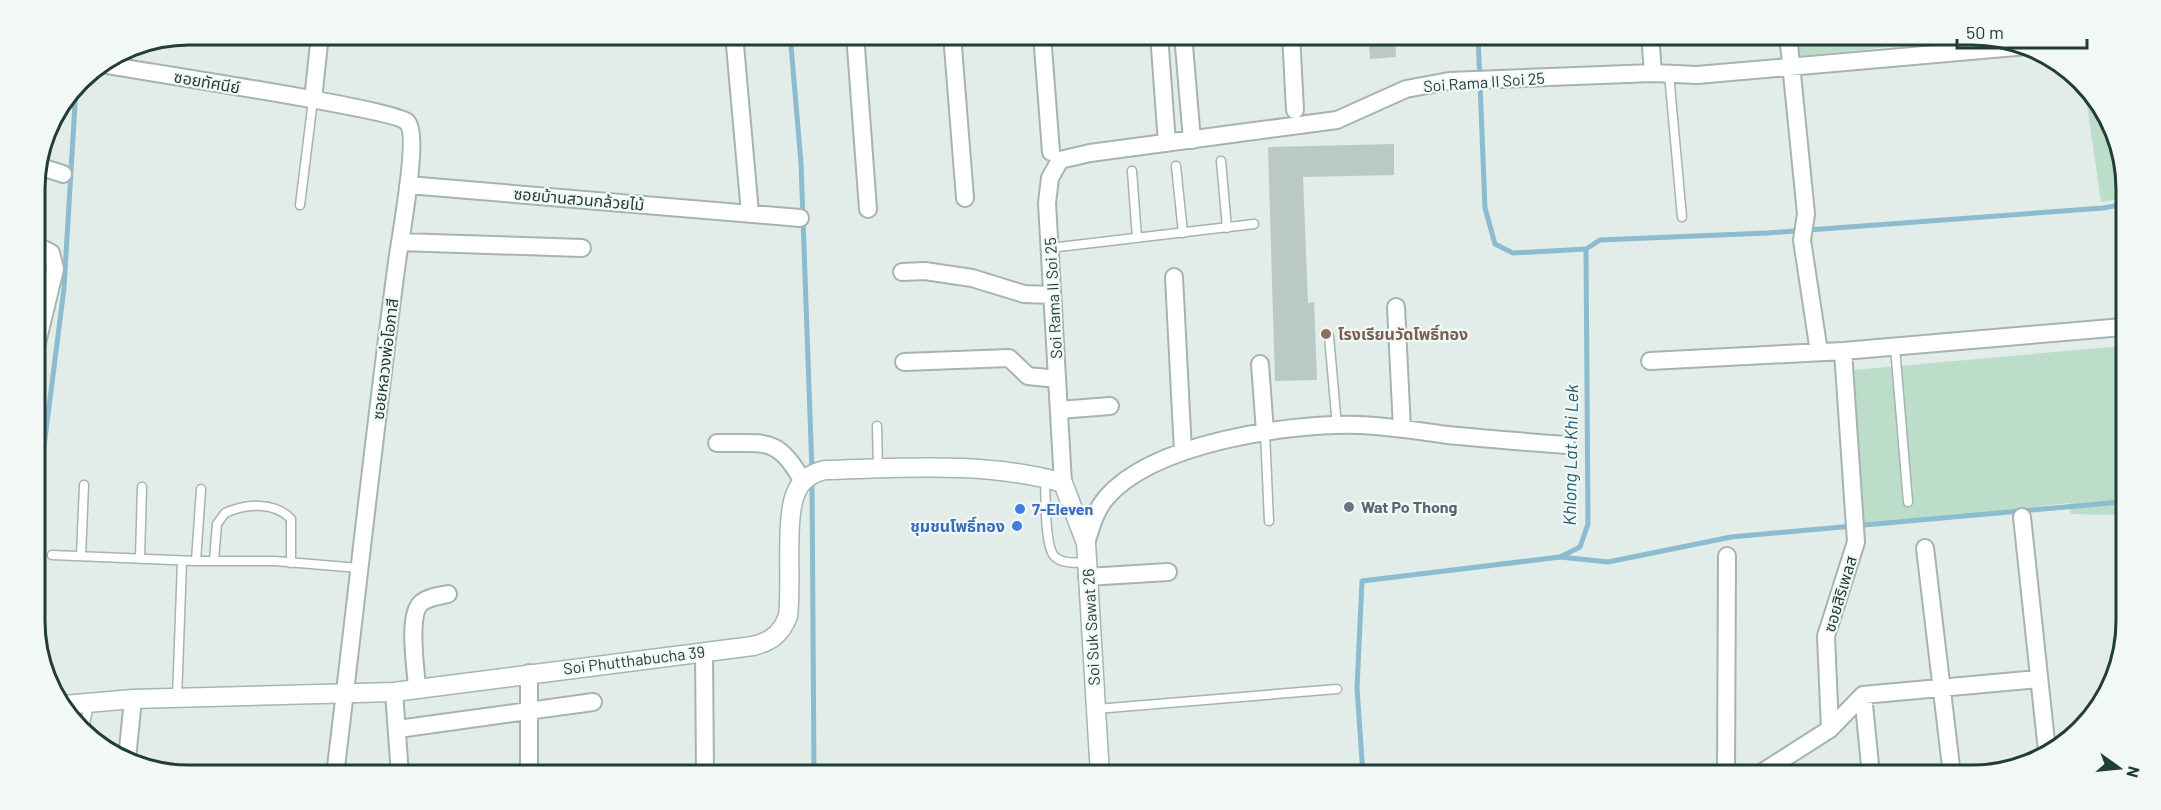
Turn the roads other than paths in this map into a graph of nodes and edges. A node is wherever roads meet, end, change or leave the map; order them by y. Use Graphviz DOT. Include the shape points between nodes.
graph roads {
  1 [pos="319,45"];
  2 [pos="735,45"];
  3 [pos="856,45"];
  4 [pos="953,45"];
  5 [pos="1043,45"];
  6 [pos="1160,45"];
  7 [pos="1184,45"];
  8 [pos="1292,45"];
  9 [pos="1653,45"];
  10 [pos="1789,45"];
  11 [pos="2001,48"];
  12 [pos="114,66"];
  13 [pos="1792,67"];
  14 [pos="1661,74"];
  15 [pos="313,100"];
  16 [pos="1295,110"];
  17 [pos="1192,141"];
  18 [pos="1167,143"];
  19 [pos="1051,152"];
  20 [pos="1221,161"];
  21 [pos="1176,166"];
  22 [pos="46,169"];
  23 [pos="1132,171"];
  24 [pos="63,174"];
  25 [pos="408,185"];
  26 [pos="965,198"];
  27 [pos="300,205"];
  28 [pos="868,209"];
  29 [pos="750,213"];
  30 [pos="1682,217"];
  31 [pos="800,218"];
  32 [pos="1254,224"];
  33 [pos="1227,228"];
  34 [pos="1182,233"];
  35 [pos="1137,238"];
  36 [pos="400,242"];
  37 [pos="582,248"];
  38 [pos="1050,248"];
  39 [pos="45,250"];
  40 [pos="902,272"];
  41 [pos="1174,277"];
  42 [pos="1052,295"];
  43 [pos="1396,307"];
  44 [pos="45,310"];
  45 [pos="2116,328"];
  46 [pos="1329,336"];
  47 [pos="1895,347"];
  48 [pos="1843,351"];
  49 [pos="1819,352"];
  50 [pos="1650,361"];
  51 [pos="904,362"];
  52 [pos="1260,364"];
  53 [pos="1057,379"];
  54 [pos="1110,406"];
  55 [pos="1059,410"];
  56 [pos="877,426"];
  57 [pos="1337,426"];
  58 [pos="1402,429"];
  59 [pos="1265,432"];
  60 [pos="717,443"];
  61 [pos="1566,445"];
  62 [pos="1183,452"];
  63 [pos="878,468"];
  64 [pos="1054,480"];
  65 [pos="803,482"];
  66 [pos="84,485"];
  67 [pos="142,487"];
  68 [pos="201,489"];
  69 [pos="1908,502"];
  70 [pos="2022,517"];
  71 [pos="1269,522"];
  72 [pos="1086,543"];
  73 [pos="1925,548"];
  74 [pos="52,555"];
  75 [pos="81,556"];
  76 [pos="1727,556"];
  77 [pos="140,558"];
  78 [pos="214,560"];
  79 [pos="196,561"];
  80 [pos="182,562"];
  81 [pos="291,563"];
  82 [pos="359,568"];
  83 [pos="1087,569"];
  84 [pos="1168,572"];
  85 [pos="448,594"];
  86 [pos="704,652"];
  87 [pos="529,673"];
  88 [pos="2038,679"];
  89 [pos="417,688"];
  90 [pos="1941,688"];
  91 [pos="1337,689"];
  92 [pos="394,692"];
  93 [pos="345,695"];
  94 [pos="1863,696"];
  95 [pos="133,699"];
  96 [pos="177,699"];
  97 [pos="593,702"];
  98 [pos="89,703"];
  99 [pos="72,704"];
  100 [pos="1096,708"];
  101 [pos="529,713"];
  102 [pos="86,721"];
  103 [pos="398,729"];
  104 [pos="1830,729"];
  105 [pos="2046,744"];
  106 [pos="129,751"];
  107 [pos="336,765"];
  108 [pos="400,765"];
  109 [pos="529,765"];
  110 [pos="705,765"];
  111 [pos="1099,765"];
  112 [pos="1726,765"];
  113 [pos="1781,765"];
  114 [pos="1869,765"];
  115 [pos="1951,765"];
  1 -- 15 [label="street"];
  2 -- 29 [label="street"];
  3 -- 28 [label="street"];
  4 -- 26 [label="street"];
  5 -- 19 [label="street"];
  6 -- 18 [label="street"];
  7 -- 17 [label="street"];
  8 -- 16 [label="street"];
  9 -- 14 [label="street"];
  10 -- 13 [label="street"];
  11 -- 13 [label="street, Soi Rama II Soi 25"];
  12 -- 15 [label="street, ซอยทัศนีย์"];
  13 -- 14 [label="street, Soi Rama II Soi 25"];
  13 -- 49 [label="street" via="1806,214 1802,240"];
  14 -- 17 [label="street, Soi Rama II Soi 25" via="1449,81 1406,89 1337,120"];
  14 -- 30 [label="lane"];
  15 -- 25 [label="street, ซอยหลวงพ่อโอภาสี" via="406,120 413,137"];
  15 -- 27 [label="lane"];
  17 -- 18 [label="street, Soi Rama II Soi 25"];
  18 -- 38 [label="street, Soi Rama II Soi 25" via="1060,160 1047,190"];
  20 -- 33 [label="lane"];
  21 -- 34 [label="lane"];
  22 -- 24 [label="street"];
  23 -- 35 [label="lane"];
  25 -- 29 [label="street, ซอยบ้านสวนกล้วยไม้"];
  25 -- 36 [label="street, ซอยหลวงพ่อโอภาสี"];
  29 -- 31 [label="street, ซอยบ้านสวนกล้วยไม้"];
  32 -- 33 [label="lane"];
  33 -- 34 [label="lane"];
  34 -- 35 [label="lane"];
  35 -- 38 [label="lane"];
  36 -- 37 [label="street"];
  36 -- 82 [label="street, ซอยหลวงพ่อโอภาสี"];
  38 -- 42 [label="street, Soi Rama II Soi 25"];
  39 -- 44 [label="street" via="51,253 55,269"];
  40 -- 42 [label="street" via="925,271 992,282 1024,294"];
  41 -- 62 [label="street"];
  42 -- 53 [label="street, Soi Rama II Soi 25"];
  43 -- 58 [label="street"];
  45 -- 47 [label="street"];
  46 -- 57 [label="lane"];
  47 -- 48 [label="street"];
  47 -- 69 [label="lane"];
  48 -- 49 [label="street"];
  48 -- 104 [label="street, ซอยสิริเพลส" via="1856,542 1827,636"];
  49 -- 50 [label="street"];
  51 -- 53 [label="street" via="1002,357 1016,362 1028,376"];
  52 -- 59 [label="street"];
  53 -- 55 [label="street, Soi Rama II Soi 25"];
  54 -- 55 [label="street"];
  55 -- 64 [label="street, Soi Rama II Soi 25"];
  56 -- 63 [label="lane"];
  57 -- 58 [label="street"];
  57 -- 59 [label="street"];
  58 -- 61 [label="street"];
  59 -- 62 [label="street"];
  59 -- 71 [label="lane"];
  60 -- 65 [label="street" via="771,444 788,455"];
  62 -- 72 [label="street" via="1124,480 1096,513"];
  63 -- 64 [label="street" via="938,468"];
  63 -- 65 [label="street" via="814,472"];
  64 -- 72 [label="street, Soi Suk Sawat 26"];
  64 -- 83 [label="lane" via="1049,547 1055,557"];
  65 -- 86 [label="street, Soi Phutthabucha 39" via="791,507 791,598 782,630 769,642"];
  66 -- 75 [label="lane"];
  67 -- 77 [label="lane"];
  68 -- 79 [label="lane"];
  70 -- 88 [label="street"];
  72 -- 83 [label="street, Soi Suk Sawat 26"];
  73 -- 90 [label="street"];
  74 -- 75 [label="lane"];
  75 -- 77 [label="lane"];
  76 -- 112 [label="street"];
  77 -- 80 [label="lane"];
  78 -- 79 [label="lane"];
  78 -- 81 [label="lane"];
  78 -- 81 [label="lane" via="217,524 225,513 247,506 265,506 284,512 291,519"];
  79 -- 80 [label="lane"];
  80 -- 96 [label="lane"];
  81 -- 82 [label="lane"];
  82 -- 93 [label="street, ซอยหลวงพ่อโอภาสี"];
  83 -- 84 [label="street"];
  83 -- 100 [label="street, Soi Suk Sawat 26"];
  85 -- 89 [label="street" via="422,602 416,610 413,622"];
  86 -- 87 [label="street, Soi Phutthabucha 39"];
  86 -- 110 [label="street"];
  87 -- 89 [label="street, Soi Phutthabucha 39"];
  87 -- 101 [label="street"];
  88 -- 90 [label="street"];
  88 -- 105 [label="street"];
  89 -- 92 [label="street, Soi Phutthabucha 39"];
  90 -- 94 [label="street"];
  90 -- 115 [label="street"];
  91 -- 100 [label="lane"];
  92 -- 93 [label="street, Soi Phutthabucha 39"];
  92 -- 103 [label="street"];
  93 -- 96 [label="street, Soi Phutthabucha 39"];
  93 -- 107 [label="street, ซอยหลวงพ่อโอภาสี"];
  94 -- 104 [label="street"];
  94 -- 114 [label="street"];
  95 -- 96 [label="street, Soi Phutthabucha 39"];
  95 -- 98 [label="street, Soi Phutthabucha 39"];
  95 -- 106 [label="street"];
  97 -- 101 [label="street"];
  98 -- 99 [label="street, Soi Phutthabucha 39"];
  98 -- 102 [label="lane"];
  100 -- 111 [label="street, Soi Suk Sawat 26"];
  101 -- 103 [label="street"];
  101 -- 109 [label="street"];
  103 -- 108 [label="street"];
  104 -- 113 [label="street"];
}
